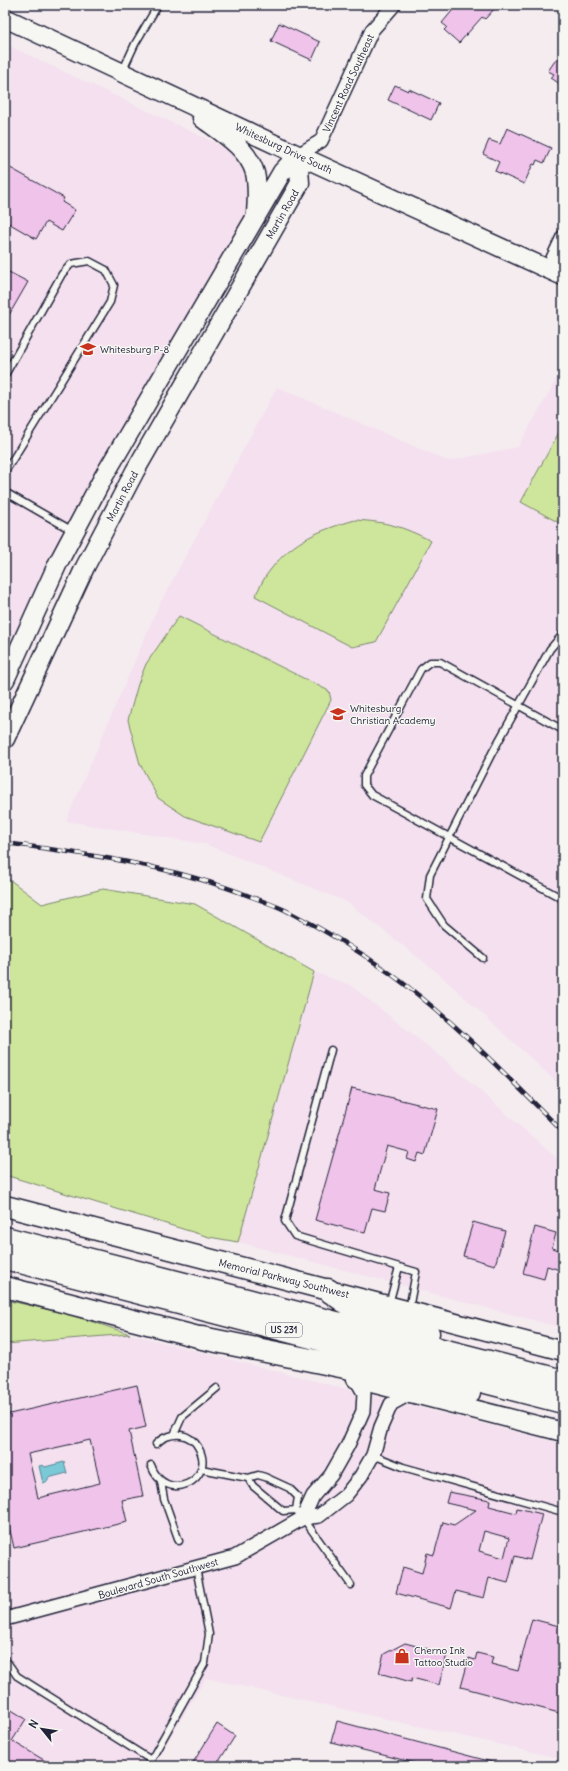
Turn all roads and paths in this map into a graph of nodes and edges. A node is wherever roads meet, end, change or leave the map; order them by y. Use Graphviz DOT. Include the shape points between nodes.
graph roads {
  1 [pos="158,5"];
  2 [pos="394,5"];
  3 [pos="5,18"];
  4 [pos="122,72"];
  5 [pos="177,98"];
  6 [pos="298,155"];
  7 [pos="256,215"];
  8 [pos="563,237"];
  9 [pos="556,272"];
  10 [pos="5,375"];
  11 [pos="5,472"];
  12 [pos="5,492"];
  13 [pos="74,532"];
  14 [pos="563,634"];
  15 [pos="5,680"];
  16 [pos="518,706"];
  17 [pos="563,730"];
  18 [pos="5,739"];
  19 [pos="449,837"];
  20 [pos="563,899"];
  21 [pos="483,958"];
  22 [pos="331,1050"];
  23 [pos="5,1206"];
  24 [pos="5,1238"];
  25 [pos="5,1258"];
  26 [pos="399,1267"];
  27 [pos="5,1287"];
  28 [pos="328,1290"];
  29 [pos="388,1305"];
  30 [pos="409,1310"];
  31 [pos="202,1338"];
  32 [pos="563,1351"];
  33 [pos="356,1379"];
  34 [pos="563,1380"];
  35 [pos="216,1388"];
  36 [pos="411,1393"];
  37 [pos="563,1402"];
  38 [pos="563,1432"];
  39 [pos="174,1434"];
  40 [pos="156,1444"];
  41 [pos="373,1455"];
  42 [pos="151,1466"];
  43 [pos="201,1469"];
  44 [pos="248,1478"];
  45 [pos="161,1482"];
  46 [pos="563,1512"];
  47 [pos="300,1514"];
  48 [pos="179,1541"];
  49 [pos="196,1568"];
  50 [pos="350,1584"];
  51 [pos="5,1620"];
  52 [pos="5,1659"];
  1 -- 4 [label="lane"];
  2 -- 6 [label="street, Vincent Road Southeast" via="372,30 321,141"];
  3 -- 4 [label="main road, Whitesburg Drive South"];
  4 -- 5 [label="main road, Whitesburg Drive South"];
  5 -- 6 [label="main road, Whitesburg Drive South"];
  5 -- 7 [label="main road" via="242,150 255,173"];
  6 -- 7 [label="main road" via="282,172"];
  6 -- 9 [label="main road, Whitesburg Drive South"];
  6 -- 18 [label="main road, Martin Road" via="300,183 135,471 85,567"];
  7 -- 13 [label="main road"];
  8 -- 9 [label="street"];
  10 -- 11 [label="lane" via="62,274 71,264 89,261 106,270 114,285 110,302"];
  12 -- 13 [label="lane"];
  13 -- 15 [label="main road"];
  14 -- 16 [label="lane" via="550,650"];
  16 -- 17 [label="lane"];
  16 -- 19 [label="lane"];
  16 -- 19 [label="lane" via="440,662 430,662 421,669 364,776 364,785 372,795"];
  19 -- 20 [label="lane"];
  19 -- 21 [label="lane" via="430,875 427,899 444,924"];
  22 -- 26 [label="lane" via="285,1221 295,1236"];
  23 -- 28 [label="main road, Memorial Parkway Southwest"];
  24 -- 34 [label="highway, US 231"];
  25 -- 37 [label="highway, US 231"];
  26 -- 29 [label="lane"];
  26 -- 30 [label="lane" via="416,1272"];
  27 -- 31 [label="main road"];
  28 -- 29 [label="main road, Memorial Parkway Southwest"];
  28 -- 34 [label="highway" via="351,1306 474,1347 539,1364"];
  29 -- 30 [label="main road, Memorial Parkway Southwest"];
  30 -- 32 [label="main road, Memorial Parkway Southwest"];
  31 -- 33 [label="main road"];
  31 -- 37 [label="highway" via="528,1404"];
  33 -- 36 [label="main road"];
  33 -- 47 [label="street" via="364,1393 363,1411 331,1475"];
  35 -- 39 [label="lane" via="182,1417"];
  36 -- 38 [label="main road"];
  36 -- 41 [label="street, Boulevard South Southwest" via="391,1404"];
  39 -- 40 [label="lane"];
  39 -- 43 [label="lane" via="190,1438 197,1444 203,1460"];
  41 -- 46 [label="lane" via="403,1467"];
  41 -- 47 [label="street, Boulevard South Southwest" via="346,1495 319,1516"];
  42 -- 45 [label="lane"];
  43 -- 44 [label="lane"];
  43 -- 45 [label="lane" via="197,1477 183,1486 174,1487"];
  44 -- 47 [label="lane" via="253,1486 283,1511"];
  44 -- 47 [label="lane" via="258,1475 289,1488 298,1497"];
  45 -- 48 [label="lane" via="164,1499"];
  47 -- 49 [label="street, Boulevard South Southwest" via="235,1557"];
  47 -- 50 [label="lane"];
  49 -- 51 [label="street, Boulevard South Southwest"];
  49 -- 52 [label="lane" via="209,1634 205,1663 151,1760 17,1676"];
}
